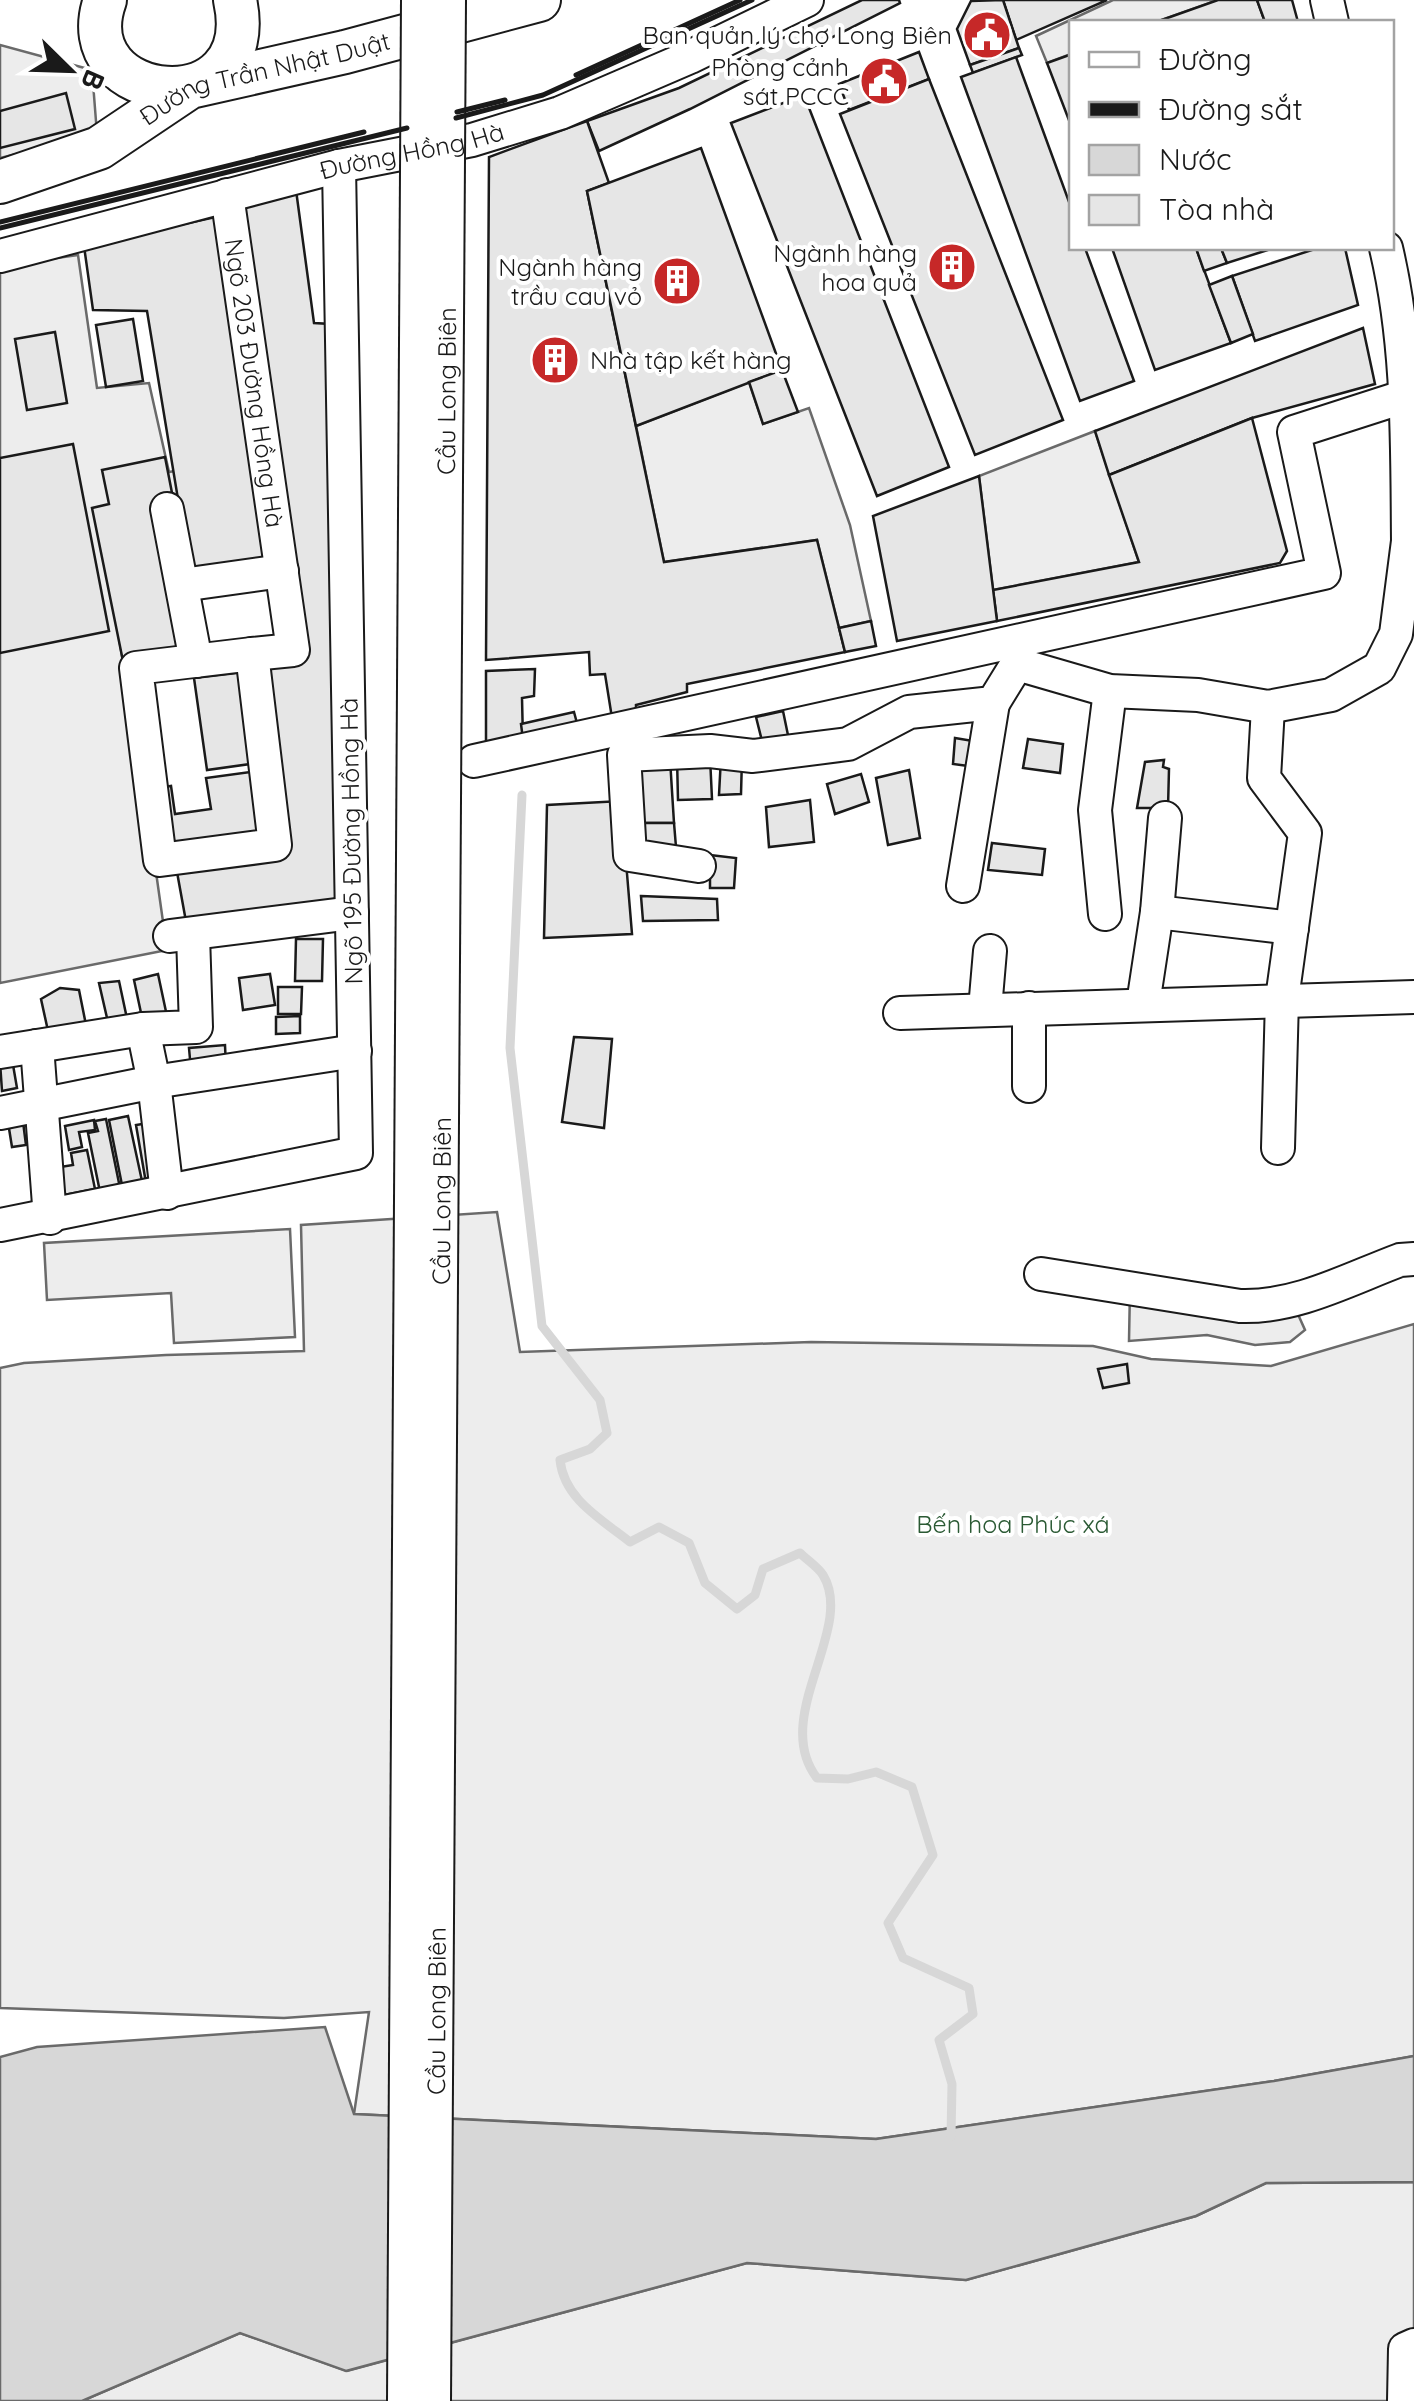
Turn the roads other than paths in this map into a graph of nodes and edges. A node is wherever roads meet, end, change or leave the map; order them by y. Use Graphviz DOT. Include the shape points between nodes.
graph roads {
  1 [pos="105,0"];
  2 [pos="235,0"];
  3 [pos="418,0"];
  4 [pos="449,0"];
  5 [pos="539,0"];
  6 [pos="807,0"];
  7 [pos="190,87"];
  8 [pos="340,166"];
  9 [pos="0,182"];
  10 [pos="227,195"];
  11 [pos="1386,250"];
  12 [pos="0,256"];
  13 [pos="1409,379"];
  14 [pos="167,508"];
  15 [pos="1411,540"];
  16 [pos="282,571"];
  17 [pos="182,586"];
  18 [pos="252,654"];
  19 [pos="196,661"];
  20 [pos="1110,691"];
  21 [pos="993,702"];
  22 [pos="1268,707"];
  23 [pos="474,761"];
  24 [pos="1164,818"];
  25 [pos="699,866"];
  26 [pos="963,886"];
  27 [pos="352,912"];
  28 [pos="1157,912"];
  29 [pos="1106,914"];
  30 [pos="1292,928"];
  31 [pos="990,950"];
  32 [pos="1414,997"];
  33 [pos="1282,999"];
  34 [pos="1144,1004"];
  35 [pos="1029,1008"];
  36 [pos="985,1009"];
  37 [pos="900,1012"];
  38 [pos="143,1029"];
  39 [pos="37,1046"];
  40 [pos="355,1050"];
  41 [pos="0,1052"];
  42 [pos="154,1082"];
  43 [pos="1030,1086"];
  44 [pos="41,1104"];
  45 [pos="0,1114"];
  46 [pos="1278,1148"];
  47 [pos="167,1193"];
  48 [pos="50,1218"];
  49 [pos="0,1226"];
  50 [pos="1414,1260"];
  51 [pos="1041,1274"];
  52 [pos="1414,2345"];
  53 [pos="404,2401"];
  54 [pos="434,2401"];
  55 [pos="1404,2401"];
  1 -- 7 [label="main road" via="104,42 123,72 154,88"];
  2 -- 7 [label="main road" via="232,52"];
  3 -- 53 [label="street, Cầu Long Biên, bridge"];
  4 -- 54 [label="street, Cầu Long Biên, bridge"];
  5 -- 7 [label="main road, Đường Trần Nhật Duật"];
  6 -- 8 [label="street, Đường Hồng Hà" via="560,113 472,140"];
  7 -- 9 [label="main road, Đường Trần Nhật Duật" via="99,148"];
  8 -- 10 [label="street, Đường Hồng Hà"];
  8 -- 27 [label="street, Ngõ 195 Đường Hồng Hà"];
  10 -- 12 [label="street, Đường Hồng Hà"];
  10 -- 16 [label="street, Ngõ 203 Đường Hồng Hà"];
  11 -- 13 [label="street"];
  13 -- 15 [label="street"];
  13 -- 23 [label="street" via="1294,432 1324,574"];
  14 -- 17 [label="street"];
  15 -- 22 [label="street" via="1396,634 1379,668 1331,696"];
  16 -- 17 [label="street"];
  16 -- 18 [label="street, Ngõ 203 Đường Hồng Hà" via="293,650"];
  17 -- 19 [label="street"];
  18 -- 19 [label="street, Ngõ 203 Đường Hồng Hà"];
  18 -- 19 [label="street, Ngõ 203 Đường Hồng Hà" via="276,845 160,860 136,668"];
  20 -- 21 [label="street" via="1017,664"];
  20 -- 22 [label="street"];
  20 -- 29 [label="street" via="1095,810"];
  21 -- 25 [label="street" via="909,712 848,744 753,756 624,755 630,855"];
  21 -- 26 [label="street"];
  22 -- 30 [label="street" via="1264,778 1304,833"];
  24 -- 28 [label="street"];
  27 -- 38 [label="street" via="182,935 196,1027"];
  27 -- 40 [label="street, Ngõ 195 Đường Hồng Hà"];
  28 -- 30 [label="street"];
  28 -- 34 [label="street"];
  30 -- 33 [label="street"];
  31 -- 36 [label="street"];
  32 -- 33 [label="street"];
  33 -- 34 [label="street"];
  33 -- 46 [label="street"];
  34 -- 35 [label="street"];
  35 -- 36 [label="street"];
  35 -- 43 [label="street"];
  36 -- 37 [label="street"];
  38 -- 39 [label="street"];
  38 -- 42 [label="street"];
  39 -- 41 [label="street"];
  39 -- 44 [label="street"];
  40 -- 42 [label="street"];
  40 -- 47 [label="street, Ngõ 195 Đường Hồng Hà" via="356,1153"];
  42 -- 44 [label="street"];
  42 -- 47 [label="street"];
  44 -- 45 [label="street"];
  44 -- 48 [label="street"];
  47 -- 48 [label="street, Ngõ 195 Đường Hồng Hà"];
  48 -- 49 [label="street, Ngõ 195 Đường Hồng Hà"];
  50 -- 51 [label="street" via="1263,1307"];
  52 -- 55 [label="street" via="1406,2349"];
}
